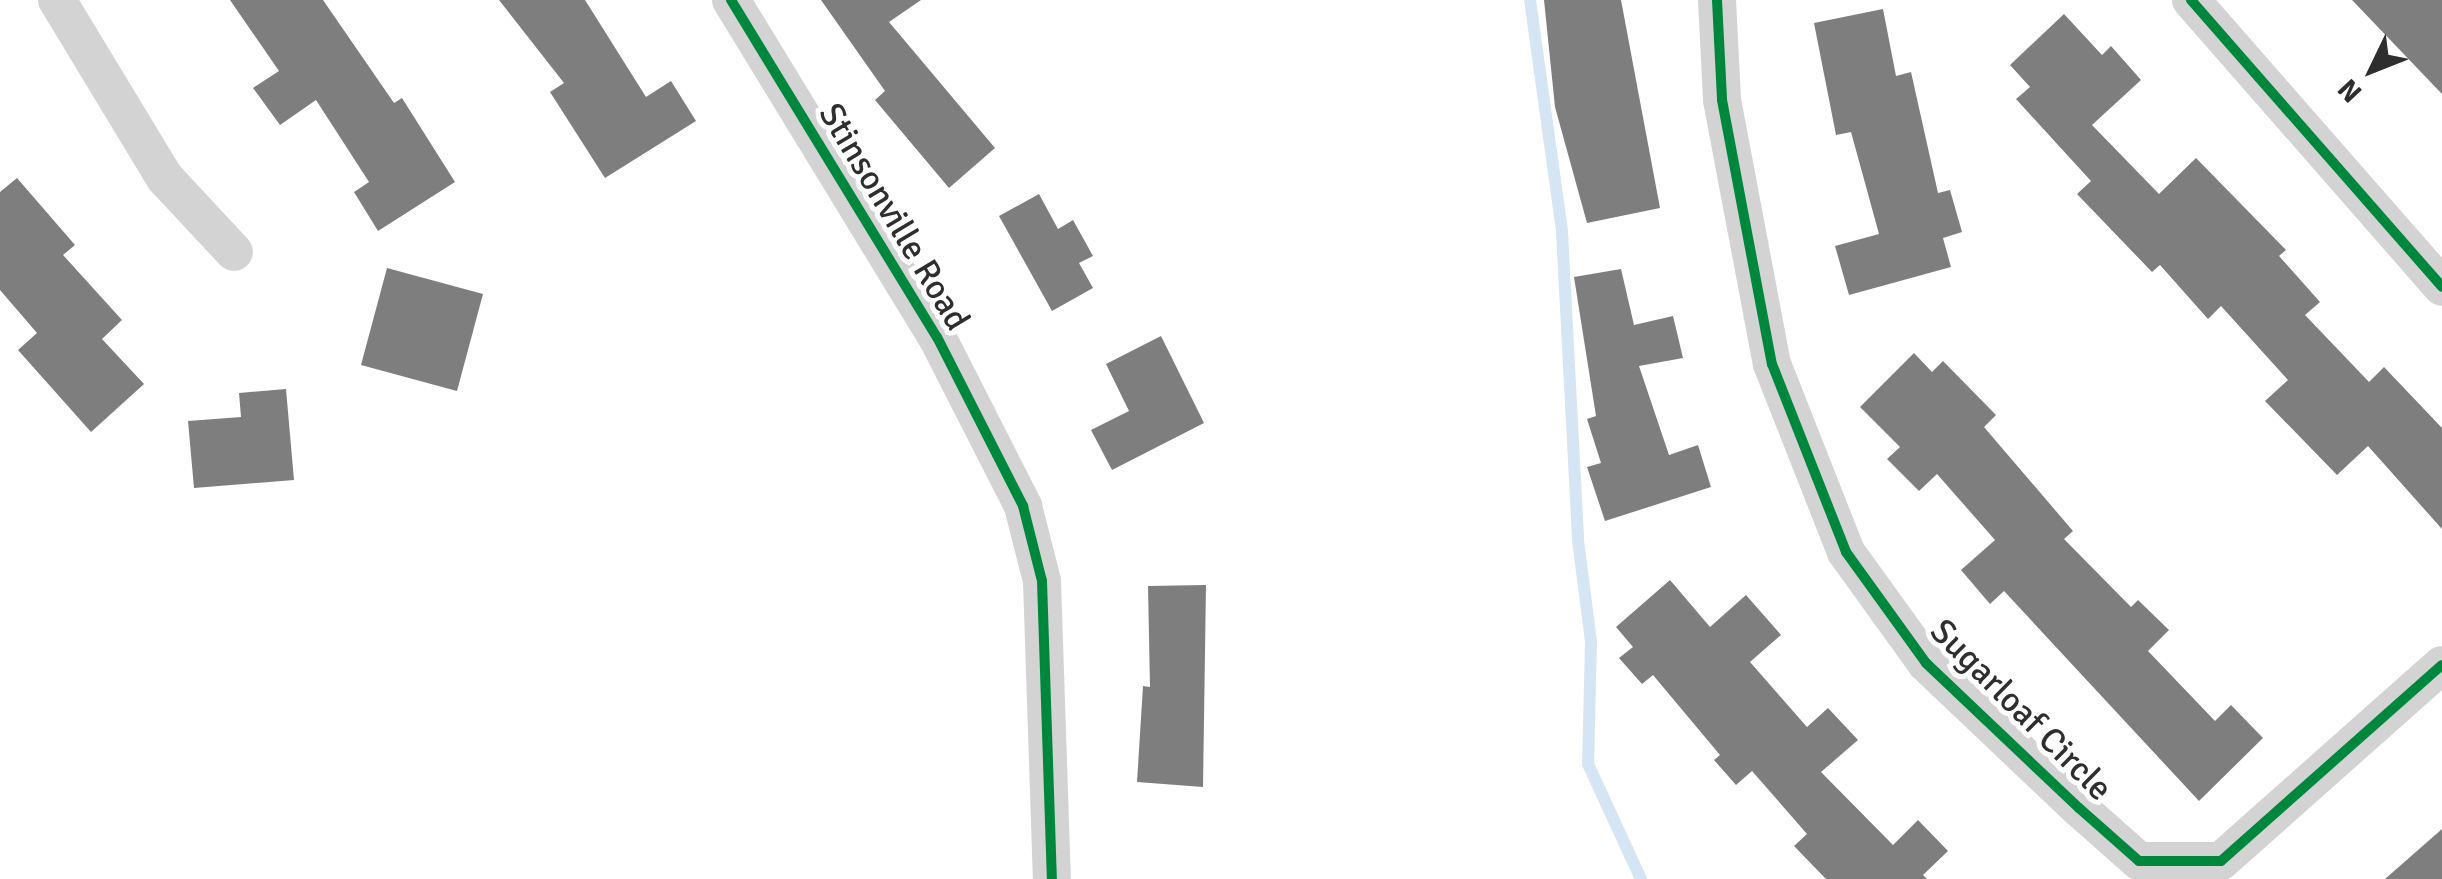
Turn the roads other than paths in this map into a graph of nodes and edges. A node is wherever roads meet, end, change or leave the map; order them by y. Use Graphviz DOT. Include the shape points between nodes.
graph roads {
  1 [pos="58,0"];
  2 [pos="731,0"];
  3 [pos="1717,0"];
  4 [pos="2192,0"];
  5 [pos="234,252"];
  6 [pos="2442,287"];
  7 [pos="2442,665"];
  8 [pos="1052,879"];
  1 -- 5 [label="street" via="166,178"];
  2 -- 8 [label="street, Stinsonville Road" via="937,337 1023,506 1042,581"];
  3 -- 7 [label="street, Sugarloaf Circle" via="1722,100 1772,364 1846,552 1926,663 2079,808 2139,861 2221,861"];
  4 -- 6 [label="street"];
}
